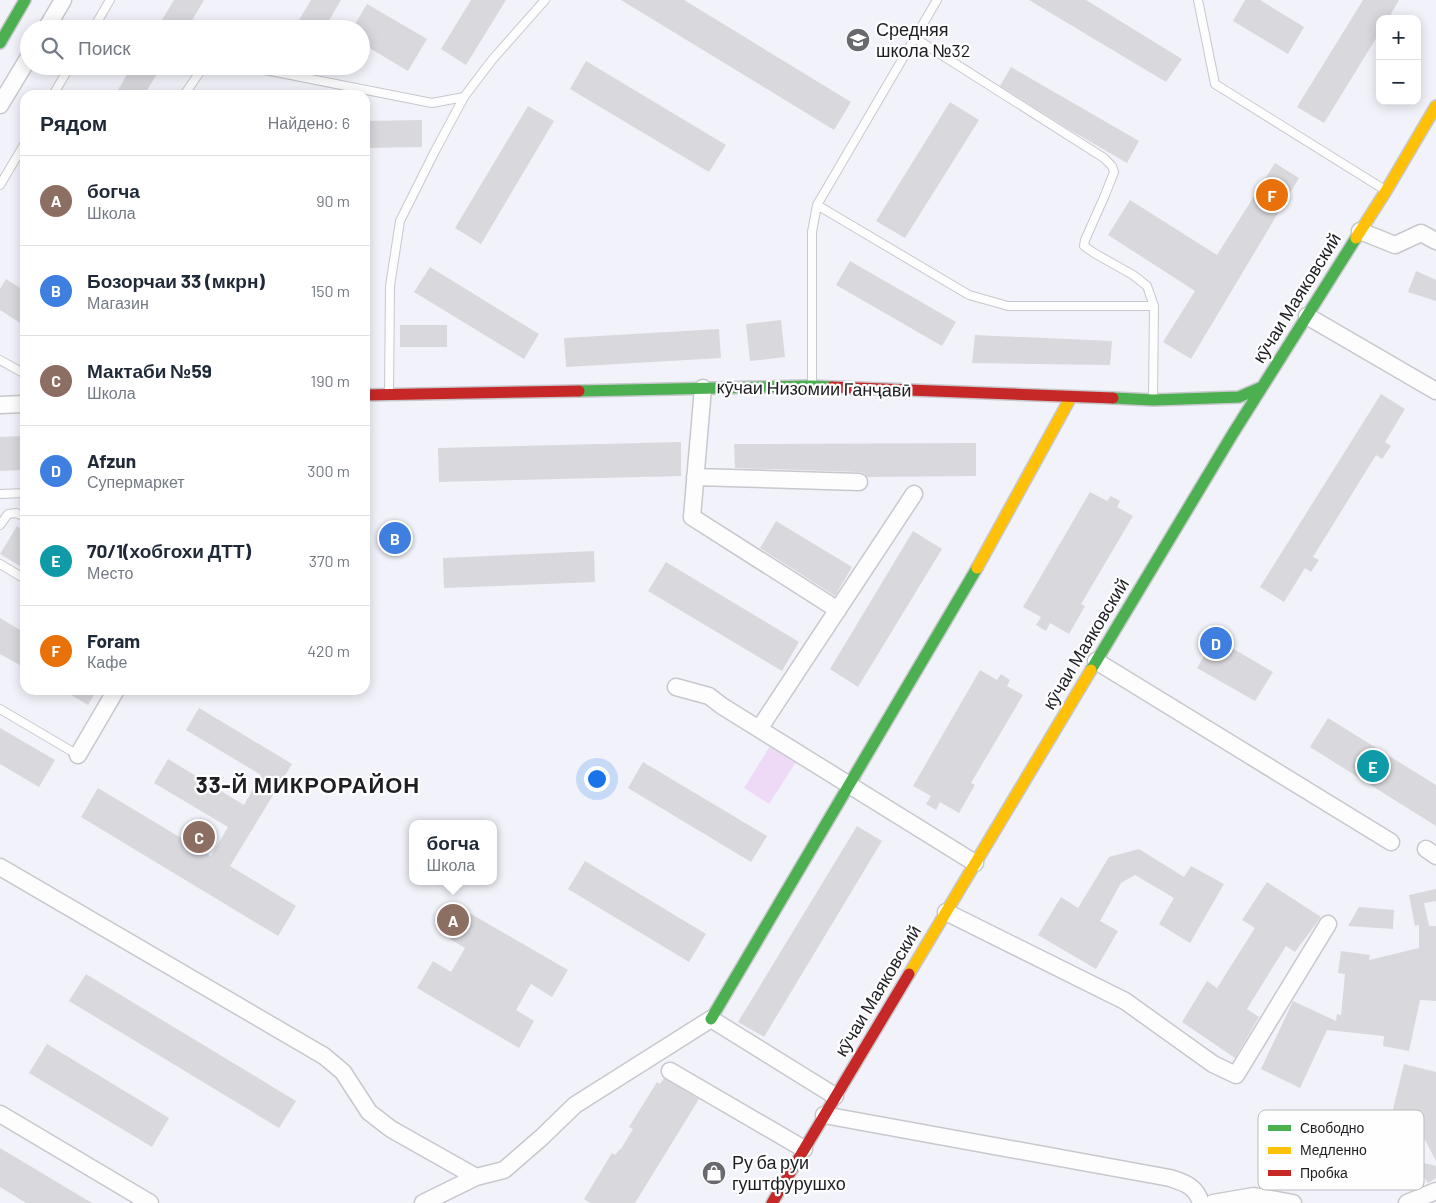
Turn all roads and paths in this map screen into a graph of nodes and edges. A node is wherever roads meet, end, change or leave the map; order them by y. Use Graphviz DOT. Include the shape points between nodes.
graph roads {
  1 [pos="25,0"];
  2 [pos="63,0"];
  3 [pos="110,0"];
  4 [pos="545,0"];
  5 [pos="937,0"];
  6 [pos="1198,0"];
  7 [pos="51,20"];
  8 [pos="98,20"];
  9 [pos="915,38"];
  10 [pos="0,43"];
  11 [pos="20,72"];
  12 [pos="65,75"];
  13 [pos="198,75"];
  14 [pos="290,75"];
  15 [pos="56,90"];
  16 [pos="187,90"];
  17 [pos="366,90"];
  18 [pos="370,91"];
  19 [pos="464,97"];
  20 [pos="0,105"];
  21 [pos="1436,106"];
  22 [pos="20,151"];
  23 [pos="0,185"];
  24 [pos="1386,190"];
  25 [pos="816,205"];
  26 [pos="1360,231"];
  27 [pos="1436,241"];
  28 [pos="1154,306"];
  29 [pos="1307,316"];
  30 [pos="0,360"];
  31 [pos="20,371"];
  32 [pos="812,386"];
  33 [pos="1262,387"];
  34 [pos="703,388"];
  35 [pos="1436,392"];
  36 [pos="370,395"];
  37 [pos="389,395"];
  38 [pos="1071,396"];
  39 [pos="1208,398"];
  40 [pos="1153,400"];
  41 [pos="20,404"];
  42 [pos="0,405"];
  43 [pos="1219,408"];
  44 [pos="1227,421"];
  45 [pos="1232,435"];
  46 [pos="695,477"];
  47 [pos="859,482"];
  48 [pos="0,494"];
  49 [pos="20,494"];
  50 [pos="914,494"];
  51 [pos="20,515"];
  52 [pos="0,525"];
  53 [pos="0,564"];
  54 [pos="20,576"];
  55 [pos="838,610"];
  56 [pos="1096,661"];
  57 [pos="676,687"];
  58 [pos="113,695"];
  59 [pos="0,709"];
  60 [pos="759,729"];
  61 [pos="78,755"];
  62 [pos="849,785"];
  63 [pos="1391,842"];
  64 [pos="975,864"];
  65 [pos="0,867"];
  66 [pos="946,912"];
  67 [pos="1328,924"];
  68 [pos="711,1019"];
  69 [pos="670,1071"];
  70 [pos="835,1096"];
  71 [pos="0,1114"];
  72 [pos="824,1114"];
  73 [pos="804,1149"];
  74 [pos="476,1177"];
  75 [pos="1436,1191"];
  76 [pos="150,1203"];
  77 [pos="423,1203"];
  78 [pos="772,1203"];
  79 [pos="1201,1203"];
  80 [pos="1213,1203"];
  81 [pos="1293,1203"];
  82 [pos="1406,1203"];
  1 -- 10 [label="street"];
  2 -- 7 [label="street"];
  3 -- 8 [label="lane"];
  4 -- 19 [label="lane"];
  5 -- 9 [label="lane"];
  6 -- 24 [label="lane" via="1215,84"];
  9 -- 25 [label="lane"];
  9 -- 28 [label="lane" via="1112,166 1114,172 1084,246 1147,286"];
  11 -- 20 [label="street"];
  12 -- 15 [label="lane"];
  13 -- 16 [label="lane"];
  14 -- 17 [label="lane"];
  18 -- 19 [label="lane" via="432,103"];
  19 -- 37 [label="lane" via="400,221 390,286"];
  21 -- 24 [label="street, кӯчаи Маяковский"];
  22 -- 23 [label="lane"];
  24 -- 26 [label="street, кӯчаи Маяковский"];
  25 -- 28 [label="lane" via="969,295 1008,306"];
  25 -- 32 [label="lane" via="812,232"];
  26 -- 27 [label="street" via="1395,245 1421,233"];
  26 -- 29 [label="street, кӯчаи Маяковский"];
  28 -- 40 [label="lane"];
  29 -- 33 [label="street, кӯчаи Маяковский"];
  29 -- 35 [label="street"];
  30 -- 31 [label="lane"];
  32 -- 34 [label="street, кӯчаи Низомии Ганҷавӣ"];
  32 -- 38 [label="street, кӯчаи Низомии Ганҷавӣ"];
  33 -- 39 [label="street, кӯчаи Низомии Ганҷавӣ" via="1240,397"];
  33 -- 45 [label="street, кӯчаи Маяковский"];
  34 -- 37 [label="street, кӯчаи Низомии Ганҷавӣ"];
  34 -- 46 [label="street"];
  36 -- 37 [label="street, кӯчаи Низомии Ганҷавӣ"];
  38 -- 40 [label="street, кӯчаи Низомии Ганҷавӣ"];
  38 -- 62 [label="street" via="970,582"];
  39 -- 40 [label="street, кӯчаи Низомии Ганҷавӣ"];
  39 -- 43 [label="street"];
  41 -- 42 [label="street"];
  44 -- 45 [label="street"];
  45 -- 56 [label="street, кӯчаи Маяковский"];
  46 -- 47 [label="street"];
  46 -- 55 [label="street" via="692,517"];
  48 -- 49 [label="lane"];
  50 -- 55 [label="street"];
  51 -- 52 [label="lane" via="8,514"];
  53 -- 54 [label="lane"];
  55 -- 60 [label="street"];
  56 -- 63 [label="street"];
  56 -- 64 [label="street, кӯчаи Маяковский"];
  57 -- 60 [label="street" via="709,696"];
  58 -- 61 [label="street"];
  59 -- 61 [label="lane"];
  60 -- 62 [label="street"];
  62 -- 64 [label="street"];
  62 -- 68 [label="street"];
  64 -- 66 [label="street, кӯчаи Маяковский"];
  65 -- 74 [label="street" via="324,1056 343,1072 369,1112 391,1129"];
  66 -- 67 [label="street" via="1125,1001 1213,1064 1236,1075"];
  66 -- 70 [label="street, кӯчаи Маяковский"];
  68 -- 70 [label="street"];
  68 -- 74 [label="street" via="575,1105 504,1170"];
  69 -- 73 [label="street"];
  70 -- 72 [label="street, кӯчаи Маяковский"];
  71 -- 76 [label="street"];
  72 -- 73 [label="street, кӯчаи Маяковский"];
  72 -- 79 [label="street" via="1170,1178 1186,1183 1199,1195"];
  73 -- 78 [label="street, кӯчаи Маяковский"];
  74 -- 77 [label="street"];
  75 -- 82 [label="street"];
  80 -- 81 [label="street" via="1254,1196"];
}
